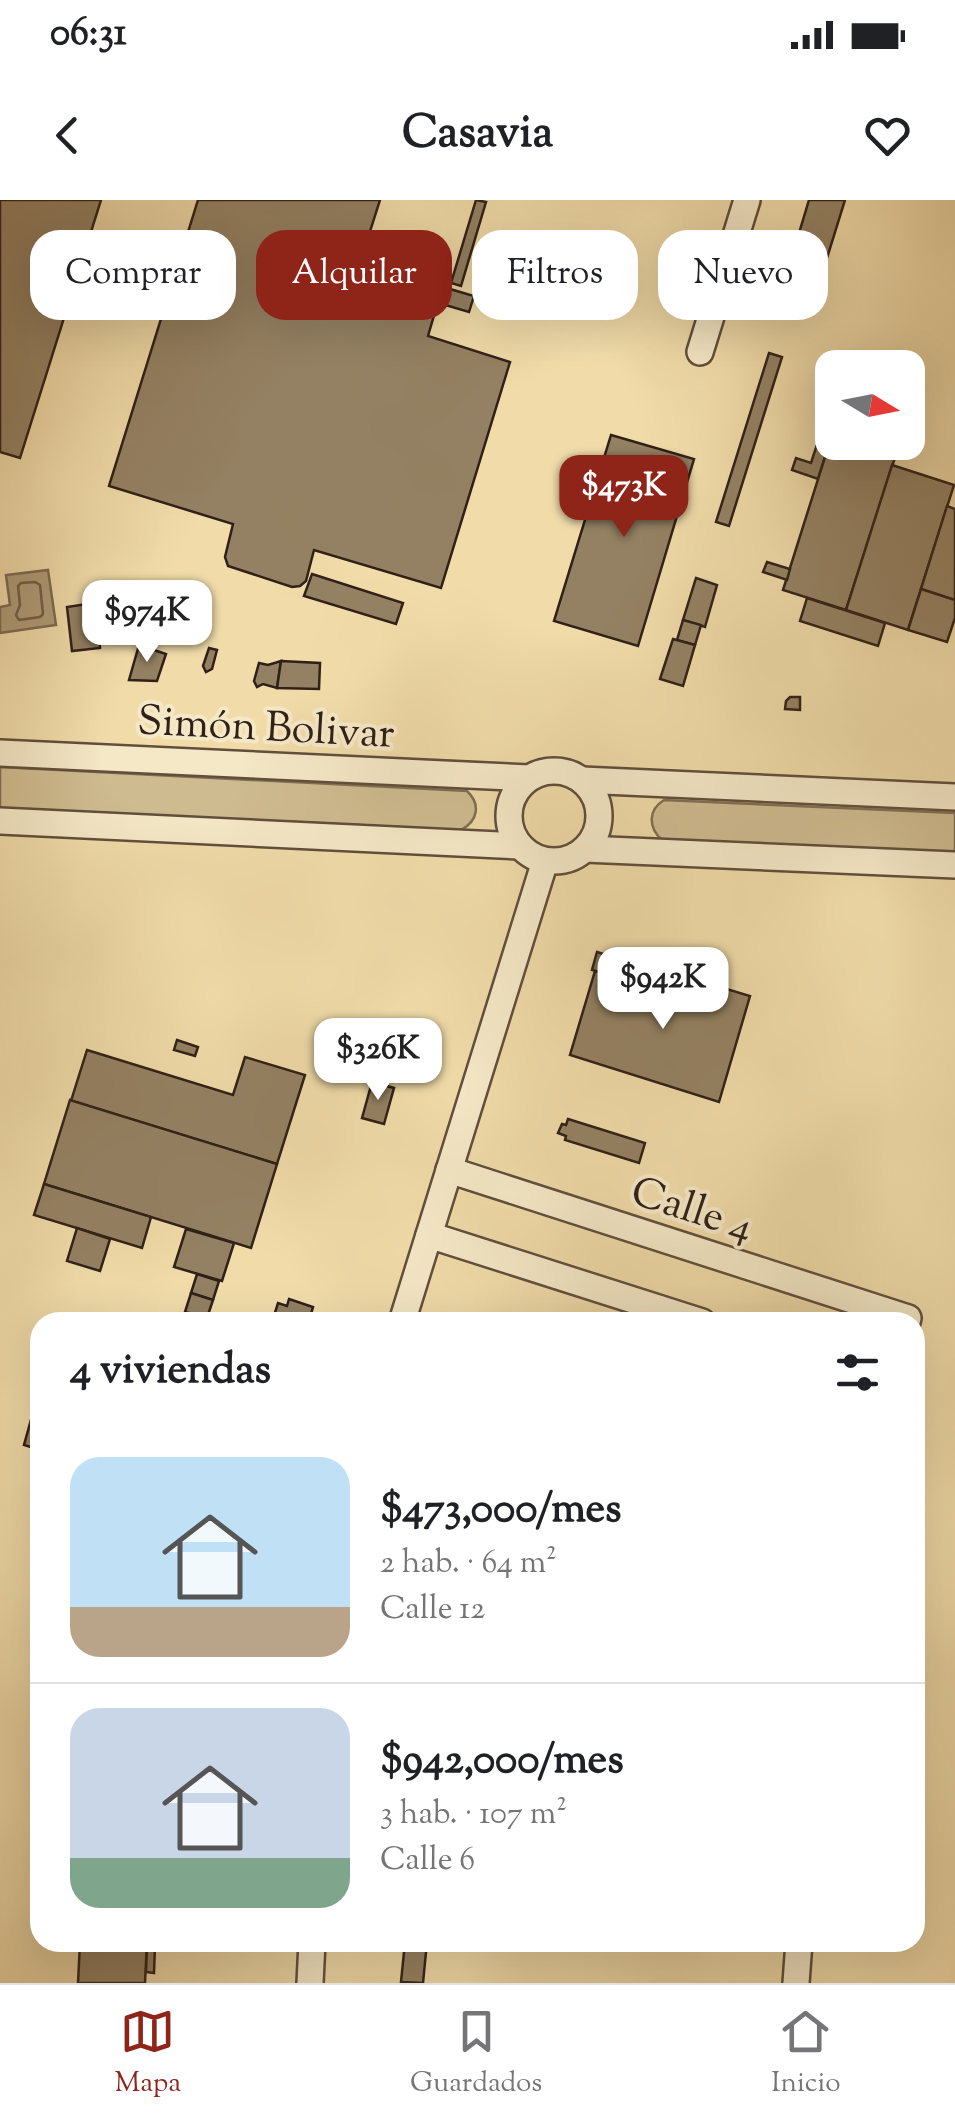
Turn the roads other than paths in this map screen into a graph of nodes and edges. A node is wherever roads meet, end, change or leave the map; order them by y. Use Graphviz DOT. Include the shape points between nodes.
graph roads {
  1 [pos="747,200"];
  2 [pos="700,352"];
  3 [pos="0,753"];
  4 [pos="528,778"];
  5 [pos="582,780"];
  6 [pos="955,797"];
  7 [pos="0,821"];
  8 [pos="519,846"];
  9 [pos="585,848"];
  10 [pos="544,860"];
  11 [pos="955,865"];
  12 [pos="449,1170"];
  13 [pos="429,1235"];
  14 [pos="405,1312"];
  15 [pos="671,1312"];
  16 [pos="889,1312"];
  17 [pos="312,1952"];
  18 [pos="798,1952"];
  19 [pos="310,1983"];
  20 [pos="796,1983"];
  1 -- 2 [label="street"];
  3 -- 4 [label="street, Simón Bolivar"];
  4 -- 5 [label="street" via="550,770"];
  4 -- 8 [label="street" via="509,810"];
  5 -- 6 [label="street"];
  5 -- 9 [label="street" via="599,813"];
  7 -- 8 [label="street"];
  8 -- 10 [label="street"];
  9 -- 10 [label="street" via="566,860"];
  9 -- 11 [label="street"];
  10 -- 12 [label="street"];
  12 -- 13 [label="street"];
  12 -- 16 [label="street, Calle 4"];
  13 -- 14 [label="street"];
  13 -- 15 [label="street"];
  17 -- 19 [label="street"];
  18 -- 20 [label="street"];
}
